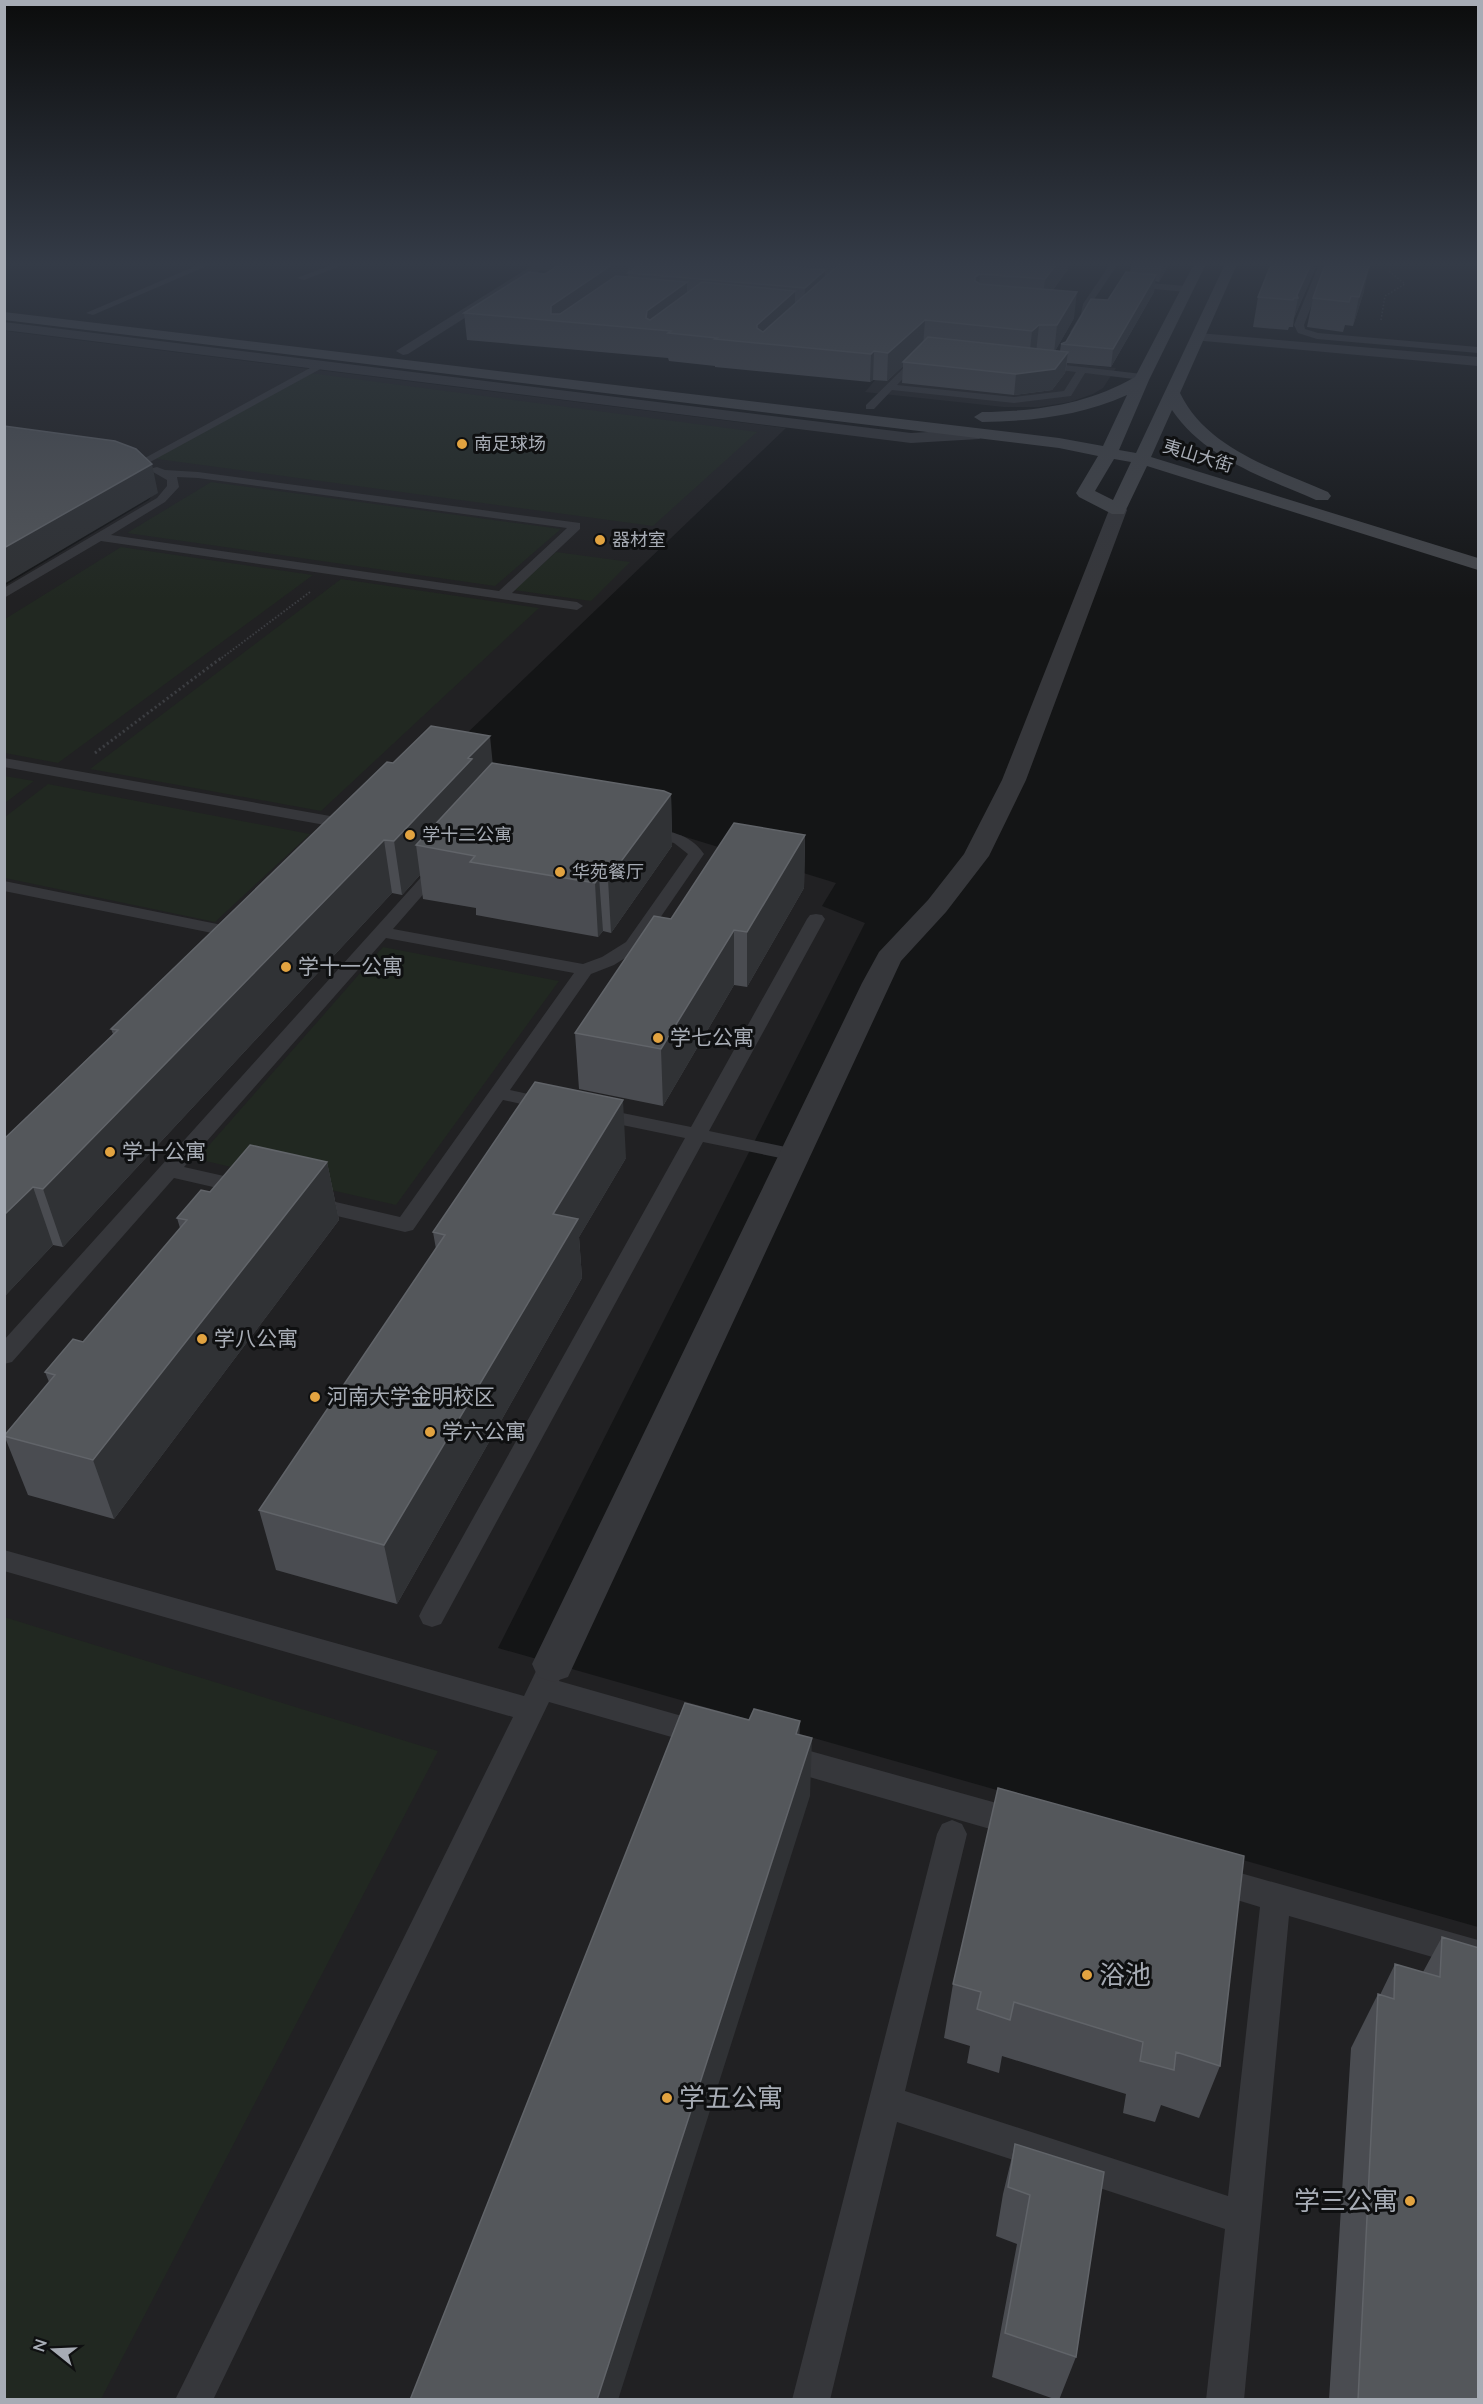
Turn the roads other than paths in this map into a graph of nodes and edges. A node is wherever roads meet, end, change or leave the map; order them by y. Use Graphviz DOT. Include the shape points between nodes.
graph roads {
  1 [pos="304,374"];
  2 [pos="395,374"];
  3 [pos="485,374"];
  4 [pos="596,374"];
  5 [pos="901,374"];
  6 [pos="1079,374"];
  7 [pos="1109,374"];
  8 [pos="1143,374"];
  9 [pos="1180,374"];
  10 [pos="1141,379"];
  11 [pos="889,387"];
  12 [pos="1171,392"];
  13 [pos="870,407"];
  14 [pos="958,417"];
  15 [pos="979,434"];
  16 [pos="1112,445"];
  17 [pos="1144,452"];
  18 [pos="1176,453"];
  19 [pos="1221,466"];
  20 [pos="164,473"];
  21 [pos="1118,510"];
  22 [pos="100,537"];
  23 [pos="1479,564"];
  24 [pos="4,594"];
  25 [pos="502,595"];
  26 [pos="577,606"];
  27 [pos="4,762"];
  28 [pos="626,829"];
  29 [pos="453,852"];
  30 [pos="312,854"];
  31 [pos="4,886"];
  32 [pos="248,916"];
  33 [pos="816,919"];
  34 [pos="232,932"];
  35 [pos="382,932"];
  36 [pos="215,948"];
  37 [pos="585,969"];
  38 [pos="497,1093"];
  39 [pos="697,1135"];
  40 [pos="795,1155"];
  41 [pos="169,1170"];
  42 [pos="270,1194"];
  43 [pos="293,1199"];
  44 [pos="4,1356"];
  45 [pos="4,1560"];
  46 [pos="432,1616"];
  47 [pos="542,1688"];
  48 [pos="726,1740"];
  49 [pos="760,1750"];
  50 [pos="1047,1832"];
  51 [pos="952,1834"];
  52 [pos="1185,1871"];
  53 [pos="1276,1897"];
  54 [pos="1479,1955"];
  55 [pos="885,2101"];
  56 [pos="1244,2218"];
  57 [pos="193,2400"];
  58 [pos="811,2400"];
  59 [pos="1225,2400"];
  1 -- 20 [label="lane" via="131,465"];
  2 -- 15 [label="street" via="911,438"];
  3 -- 15 [label="main road, 夷山大街"];
  4 -- 13 [label="main road, 夷山大街"];
  5 -- 11 [label="lane"];
  6 -- 11 [label="lane" via="1067,394 1032,400"];
  7 -- 10 [label="lane"];
  8 -- 10 [label="main road"];
  9 -- 12 [label="main road"];
  10 -- 14 [label="main road" via="1101,402 1072,410 1016,417"];
  10 -- 16 [label="main road"];
  11 -- 13 [label="lane"];
  12 -- 17 [label="main road"];
  12 -- 19 [label="main road, 夷山大街" via="1175,405 1198,432 1259,468 1327,497"];
  13 -- 14 [label="main road, 夷山大街"];
  14 -- 16 [label="main road, 夷山大街"];
  15 -- 16 [label="main road, 夷山大街"];
  16 -- 17 [label="main road, 夷山大街"];
  16 -- 21 [label="main road" via="1085,493"];
  17 -- 18 [label="main road, 夷山大街"];
  17 -- 21 [label="main road"];
  17 -- 23 [label="main road, 夷山大街"];
  20 -- 22 [label="lane" via="173,479 173,488 161,500"];
  20 -- 25 [label="lane" via="576,526"];
  21 -- 40 [label="street" via="1014,780 976,856 889,958"];
  22 -- 24 [label="lane"];
  22 -- 25 [label="lane"];
  25 -- 26 [label="lane"];
  27 -- 30 [label="lane" via="336,825 336,831"];
  28 -- 37 [label="lane" via="670,837 693,847 696,854 632,946"];
  29 -- 35 [label="lane"];
  31 -- 34 [label="lane"];
  32 -- 34 [label="lane"];
  33 -- 39 [label="lane"];
  34 -- 36 [label="lane"];
  35 -- 37 [label="lane"];
  35 -- 41 [label="lane"];
  37 -- 38 [label="lane"];
  38 -- 39 [label="lane"];
  38 -- 43 [label="lane" via="405,1225"];
  39 -- 40 [label="lane"];
  39 -- 46 [label="lane"];
  40 -- 47 [label="street"];
  41 -- 42 [label="lane"];
  41 -- 44 [label="lane"];
  45 -- 47 [label="lane"];
  47 -- 48 [label="lane"];
  47 -- 57 [label="lane"];
  49 -- 50 [label="lane"];
  51 -- 55 [label="lane"];
  52 -- 53 [label="lane"];
  53 -- 54 [label="lane"];
  53 -- 56 [label="lane"];
  55 -- 56 [label="lane"];
  55 -- 58 [label="lane"];
  56 -- 59 [label="lane"];
}
